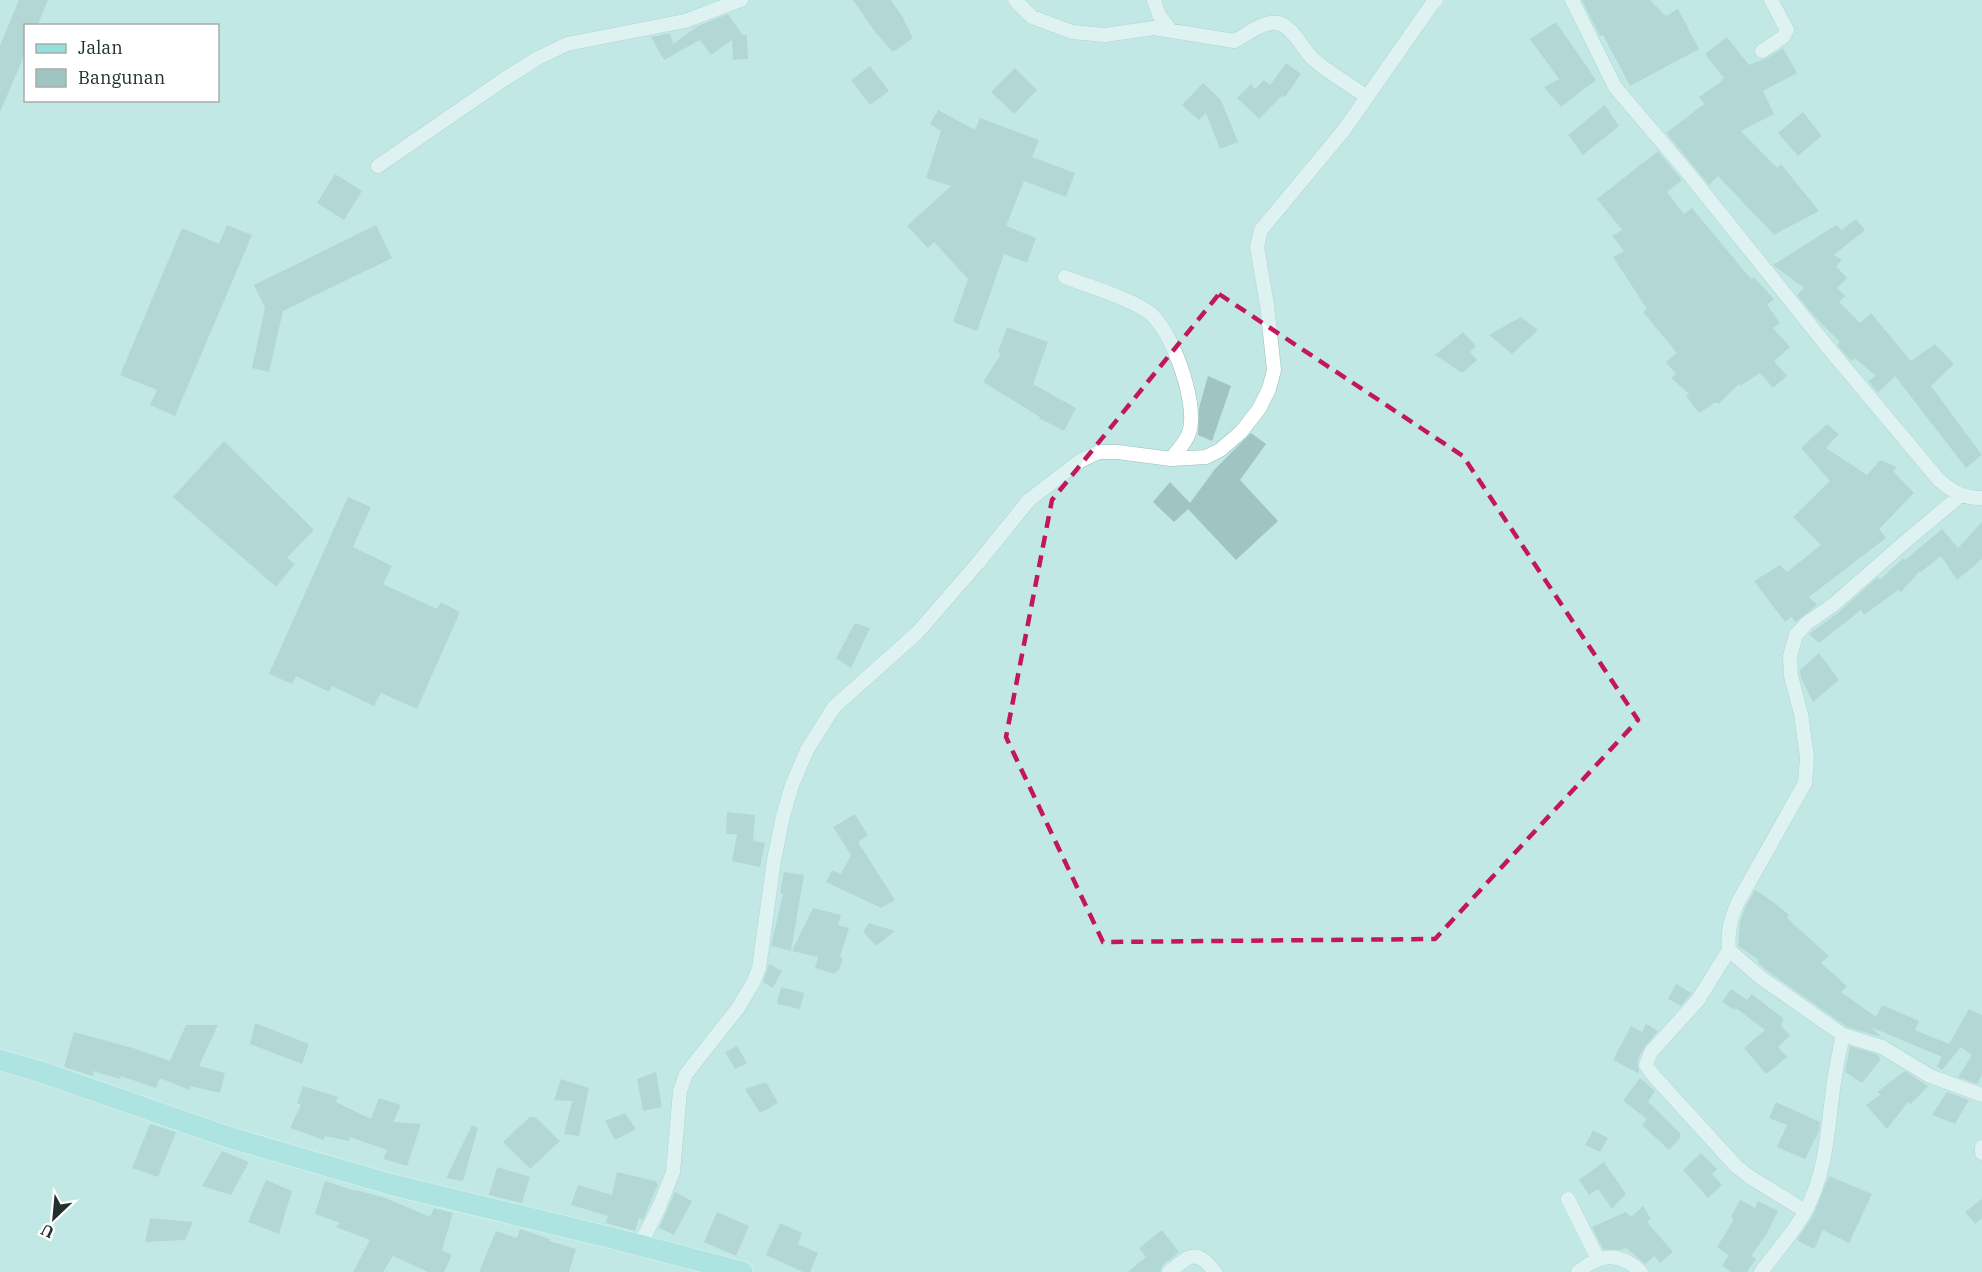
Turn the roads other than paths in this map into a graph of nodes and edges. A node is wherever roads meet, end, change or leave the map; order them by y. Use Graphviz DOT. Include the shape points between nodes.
graph roads {
  1 [pos="741,0"];
  2 [pos="1015,0"];
  3 [pos="1154,0"];
  4 [pos="1437,0"];
  5 [pos="1572,0"];
  6 [pos="1771,0"];
  7 [pos="1172,31"];
  8 [pos="1762,51"];
  9 [pos="1367,97"];
  10 [pos="378,166"];
  11 [pos="1065,277"];
  12 [pos="1170,459"];
  13 [pos="1961,495"];
  14 [pos="1982,498"];
  15 [pos="1729,950"];
  16 [pos="1843,1035"];
  17 [pos="0,1060"];
  18 [pos="1981,1091"];
  19 [pos="1982,1147"];
  20 [pos="1982,1154"];
  21 [pos="1568,1199"];
  22 [pos="1805,1211"];
  23 [pos="640,1245"];
  24 [pos="1598,1259"];
  25 [pos="742,1272"];
  26 [pos="1169,1272"];
  27 [pos="1215,1272"];
  28 [pos="1578,1272"];
  29 [pos="1641,1272"];
  30 [pos="1761,1272"];
  1 -- 10 [label="street" via="685,21 567,44 503,80"];
  2 -- 7 [label="street" via="1032,17 1072,32 1105,35 1154,28"];
  3 -- 7 [label="street" via="1159,15"];
  4 -- 9 [label="street"];
  5 -- 13 [label="street" via="1615,87 1939,480"];
  6 -- 8 [label="street" via="1787,30"];
  7 -- 9 [label="street" via="1234,41 1263,25 1280,23 1312,58"];
  9 -- 12 [label="street" via="1258,237 1274,370 1259,409 1220,450 1206,457"];
  11 -- 12 [label="street" via="1148,311 1164,327 1185,381 1192,412 1188,437"];
  12 -- 23 [label="street" via="1099,452 1080,460 1029,501 917,633 834,707 807,750 786,806 759,968 738,1008 686,1074 680,1091 673,1172"];
  13 -- 14 [label="street"];
  13 -- 15 [label="street" via="1796,635 1790,656 1791,676 1807,757 1805,783 1738,902 1727,937"];
  15 -- 16 [label="street" via="1760,977"];
  15 -- 22 [label="street" via="1687,1013 1651,1052 1646,1062 1648,1070 1736,1166"];
  16 -- 18 [label="street" via="1882,1047 1930,1076"];
  16 -- 22 [label="street" via="1823,1162"];
  17 -- 23 [label="main road" via="228,1137 393,1185"];
  19 -- 20 [label="street"];
  21 -- 24 [label="street"];
  22 -- 30 [label="street"];
  23 -- 25 [label="main road"];
  24 -- 28 [label="street"];
  24 -- 29 [label="street" via="1625,1259"];
  26 -- 27 [label="street" via="1193,1255 1207,1261"];
}
